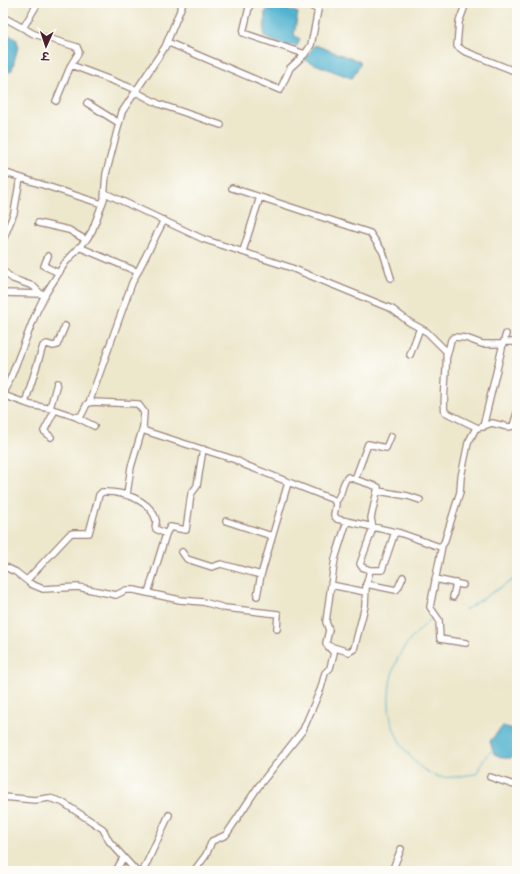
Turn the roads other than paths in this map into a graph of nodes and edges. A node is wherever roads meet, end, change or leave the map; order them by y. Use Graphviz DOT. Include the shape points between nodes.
graph roads {
  1 [pos="38,3"];
  2 [pos="183,3"];
  3 [pos="250,3"];
  4 [pos="306,3"];
  5 [pos="466,3"];
  6 [pos="3,17"];
  7 [pos="23,28"];
  8 [pos="167,42"];
  9 [pos="305,54"];
  10 [pos="71,65"];
  11 [pos="517,72"];
  12 [pos="136,91"];
  13 [pos="56,101"];
  14 [pos="87,103"];
  15 [pos="119,123"];
  16 [pos="221,125"];
  17 [pos="3,172"];
  18 [pos="20,178"];
  19 [pos="232,188"];
  20 [pos="106,193"];
  21 [pos="260,197"];
  22 [pos="102,204"];
  23 [pos="164,220"];
  24 [pos="38,223"];
  25 [pos="3,240"];
  26 [pos="86,240"];
  27 [pos="79,247"];
  28 [pos="243,251"];
  29 [pos="48,256"];
  30 [pos="3,271"];
  31 [pos="59,272"];
  32 [pos="138,272"];
  33 [pos="391,278"];
  34 [pos="3,293"];
  35 [pos="43,294"];
  36 [pos="65,326"];
  37 [pos="420,328"];
  38 [pos="506,334"];
  39 [pos="517,342"];
  40 [pos="504,343"];
  41 [pos="410,355"];
  42 [pos="447,356"];
  43 [pos="57,384"];
  44 [pos="5,385"];
  45 [pos="3,394"];
  46 [pos="89,403"];
  47 [pos="25,404"];
  48 [pos="53,409"];
  49 [pos="517,413"];
  50 [pos="76,417"];
  51 [pos="94,426"];
  52 [pos="143,427"];
  53 [pos="483,427"];
  54 [pos="476,428"];
  55 [pos="392,436"];
  56 [pos="52,437"];
  57 [pos="203,450"];
  58 [pos="355,479"];
  59 [pos="288,483"];
  60 [pos="378,491"];
  61 [pos="127,494"];
  62 [pos="420,500"];
  63 [pos="336,502"];
  64 [pos="226,521"];
  65 [pos="347,521"];
  66 [pos="373,528"];
  67 [pos="395,532"];
  68 [pos="166,534"];
  69 [pos="272,536"];
  70 [pos="442,546"];
  71 [pos="182,552"];
  72 [pos="3,566"];
  73 [pos="370,570"];
  74 [pos="261,575"];
  75 [pos="403,577"];
  76 [pos="436,579"];
  77 [pos="27,580"];
  78 [pos="456,583"];
  79 [pos="366,584"];
  80 [pos="331,585"];
  81 [pos="463,585"];
  82 [pos="365,592"];
  83 [pos="148,593"];
  84 [pos="257,596"];
  85 [pos="453,597"];
  86 [pos="277,629"];
  87 [pos="466,643"];
  88 [pos="327,645"];
  89 [pos="490,777"];
  90 [pos="517,786"];
  91 [pos="3,797"];
  92 [pos="169,815"];
  93 [pos="401,849"];
  94 [pos="123,858"];
  95 [pos="116,871"];
  96 [pos="136,871"];
  97 [pos="143,871"];
  98 [pos="194,871"];
  99 [pos="392,871"];
  1 -- 7 [label="street"];
  2 -- 8 [label="street"];
  3 -- 9 [label="street" via="242,33"];
  4 -- 9 [label="street" via="318,12 314,38"];
  5 -- 11 [label="street" via="459,22 457,46"];
  6 -- 7 [label="street"];
  7 -- 10 [label="street" via="77,47 79,52"];
  8 -- 9 [label="street" via="279,90 282,89 291,66"];
  8 -- 12 [label="street"];
  10 -- 12 [label="street"];
  10 -- 13 [label="street"];
  12 -- 15 [label="street" via="126,104"];
  12 -- 16 [label="street" via="159,104"];
  14 -- 15 [label="street"];
  15 -- 20 [label="street" via="106,174"];
  17 -- 18 [label="street"];
  18 -- 22 [label="street"];
  18 -- 25 [label="street" via="14,213"];
  19 -- 21 [label="street"];
  20 -- 22 [label="street"];
  20 -- 23 [label="street"];
  21 -- 28 [label="street"];
  21 -- 33 [label="street" via="370,233 381,248"];
  22 -- 26 [label="street"];
  23 -- 28 [label="street" via="203,239"];
  23 -- 32 [label="street"];
  24 -- 26 [label="street" via="69,230"];
  26 -- 27 [label="street"];
  27 -- 31 [label="street"];
  27 -- 32 [label="street"];
  28 -- 37 [label="street" via="392,309"];
  29 -- 31 [label="street" via="44,266"];
  30 -- 35 [label="street"];
  31 -- 35 [label="street"];
  32 -- 46 [label="street"];
  34 -- 35 [label="street"];
  35 -- 44 [label="street"];
  36 -- 47 [label="street" via="57,345 43,346"];
  37 -- 41 [label="street"];
  37 -- 42 [label="street" via="444,347"];
  38 -- 40 [label="street"];
  39 -- 40 [label="street"];
  40 -- 42 [label="street" via="482,344 454,337"];
  40 -- 53 [label="street"];
  42 -- 54 [label="street" via="444,410"];
  43 -- 48 [label="street"];
  44 -- 45 [label="street"];
  45 -- 47 [label="street"];
  46 -- 50 [label="street" via="81,416"];
  46 -- 52 [label="street" via="138,404 144,412"];
  47 -- 48 [label="street"];
  48 -- 50 [label="street"];
  48 -- 56 [label="street" via="44,431"];
  49 -- 53 [label="street" via="513,426 492,423"];
  50 -- 51 [label="street"];
  52 -- 57 [label="street" via="148,432"];
  52 -- 61 [label="street" via="131,467"];
  53 -- 54 [label="street"];
  54 -- 70 [label="street" via="468,443 460,492"];
  55 -- 58 [label="street" via="386,448 368,444"];
  57 -- 59 [label="street" via="236,460"];
  57 -- 68 [label="street" via="197,486 191,494 186,530 169,527"];
  58 -- 60 [label="street" via="377,486"];
  58 -- 63 [label="street" via="346,480"];
  59 -- 63 [label="street"];
  59 -- 69 [label="street"];
  60 -- 62 [label="street"];
  60 -- 66 [label="street" via="372,518"];
  61 -- 68 [label="street" via="148,507 156,520 156,529"];
  61 -- 77 [label="street" via="100,493 89,533 70,534"];
  63 -- 65 [label="street" via="334,517"];
  64 -- 69 [label="street"];
  65 -- 66 [label="street"];
  65 -- 80 [label="street" via="335,559"];
  66 -- 67 [label="street"];
  66 -- 73 [label="street" via="360,564"];
  67 -- 70 [label="street"];
  67 -- 73 [label="street" via="382,570"];
  68 -- 83 [label="street"];
  69 -- 74 [label="street"];
  70 -- 76 [label="street"];
  71 -- 74 [label="street" via="187,560 212,567 221,564"];
  72 -- 77 [label="street"];
  73 -- 79 [label="street"];
  74 -- 84 [label="street"];
  75 -- 79 [label="street" via="396,590"];
  76 -- 78 [label="street"];
  76 -- 87 [label="street" via="430,607 439,620 439,637 443,640"];
  77 -- 83 [label="street" via="48,590 78,587 109,595 128,590"];
  78 -- 81 [label="street"];
  78 -- 85 [label="street"];
  79 -- 82 [label="street"];
  80 -- 82 [label="street"];
  80 -- 88 [label="street" via="326,622 329,630"];
  82 -- 88 [label="street" via="365,606 353,651"];
  83 -- 86 [label="street" via="225,608 278,614"];
  88 -- 98 [label="street" via="334,653 334,657 325,673 306,724 258,787 226,835 212,841 206,856"];
  89 -- 90 [label="street"];
  91 -- 94 [label="street" via="35,800 49,798 62,802 103,829"];
  92 -- 97 [label="street"];
  93 -- 99 [label="street"];
  94 -- 95 [label="street"];
  94 -- 96 [label="street"];
}
